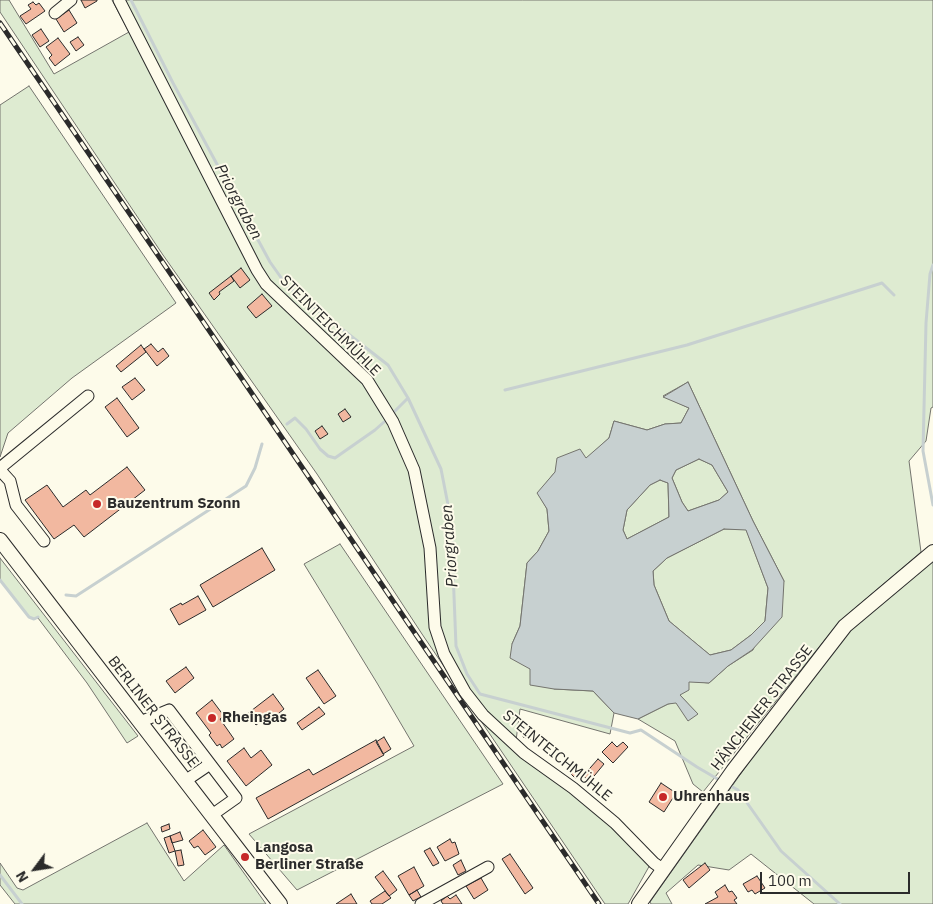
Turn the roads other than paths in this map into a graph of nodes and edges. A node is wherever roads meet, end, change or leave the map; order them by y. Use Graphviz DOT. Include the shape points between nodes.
graph roads {
  1 [pos="71,0"];
  2 [pos="118,0"];
  3 [pos="55,13"];
  4 [pos="88,396"];
  5 [pos="0,469"];
  6 [pos="0,540"];
  7 [pos="44,541"];
  8 [pos="933,552"];
  9 [pos="140,722"];
  10 [pos="210,764"];
  11 [pos="185,781"];
  12 [pos="212,815"];
  13 [pos="488,867"];
  14 [pos="664,870"];
  15 [pos="280,904"];
  16 [pos="421,904"];
  17 [pos="639,904"];
  1 -- 3 [label="street"];
  2 -- 14 [label="street, STEINTEICHMÜHLE" via="266,284 367,380 393,422 414,470 430,548 435,627 444,654 465,692 483,715 524,753 615,823"];
  4 -- 5 [label="street"];
  5 -- 7 [label="street" via="10,481 16,505"];
  6 -- 9 [label="main road, BERLINER STRASSE"];
  8 -- 14 [label="main road, HÄNCHENER STRASSE" via="845,626 724,783"];
  9 -- 10 [label="street" via="169,710"];
  9 -- 11 [label="main road, BERLINER STRASSE"];
  10 -- 11 [label="street"];
  10 -- 12 [label="street" via="236,798"];
  11 -- 12 [label="main road, BERLINER STRASSE"];
  12 -- 15 [label="main road, BERLINER STRASSE"];
  13 -- 16 [label="street"];
  14 -- 17 [label="main road, HÄNCHENER STRASSE"];
}
